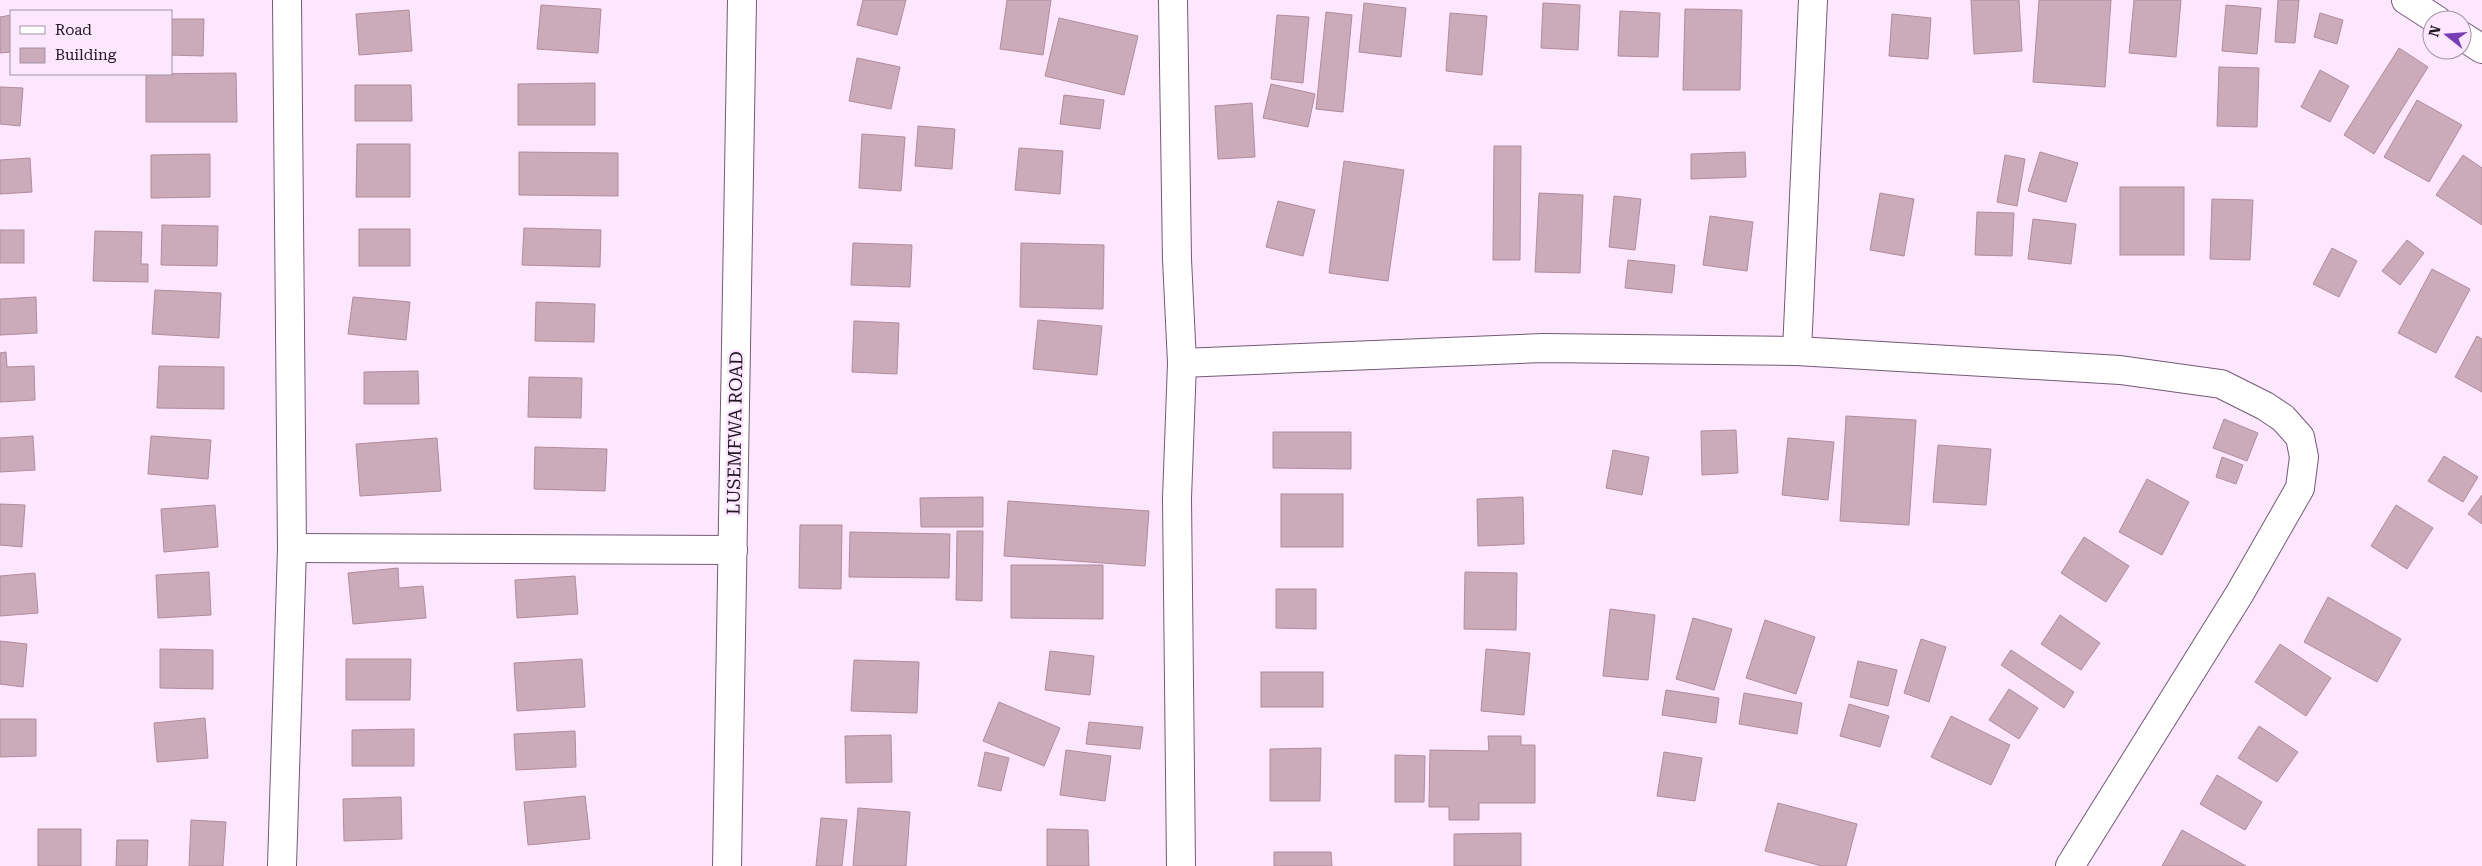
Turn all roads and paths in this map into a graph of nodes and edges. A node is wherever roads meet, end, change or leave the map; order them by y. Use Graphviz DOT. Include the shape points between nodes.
graph roads {
  1 [pos="288,0"];
  2 [pos="742,0"];
  3 [pos="1173,0"];
  4 [pos="1813,0"];
  5 [pos="2406,0"];
  6 [pos="2422,10"];
  7 [pos="1797,352"];
  8 [pos="1182,363"];
  9 [pos="292,548"];
  10 [pos="733,550"];
  11 [pos="282,866"];
  12 [pos="727,866"];
  13 [pos="1182,866"];
  14 [pos="2070,866"];
  1 -- 9 [label="street"];
  2 -- 10 [label="street, LUSEMFWA ROAD"];
  3 -- 8 [label="street"];
  4 -- 7 [label="street"];
  5 -- 6 [label="street"];
  7 -- 8 [label="street" via="1543,348"];
  7 -- 14 [label="street" via="2120,370 2221,384 2283,418 2300,437 2304,457 2300,488 2240,593"];
  8 -- 13 [label="street" via="1177,498"];
  9 -- 10 [label="street"];
  9 -- 11 [label="street"];
  10 -- 12 [label="street, LUSEMFWA ROAD"];
}
